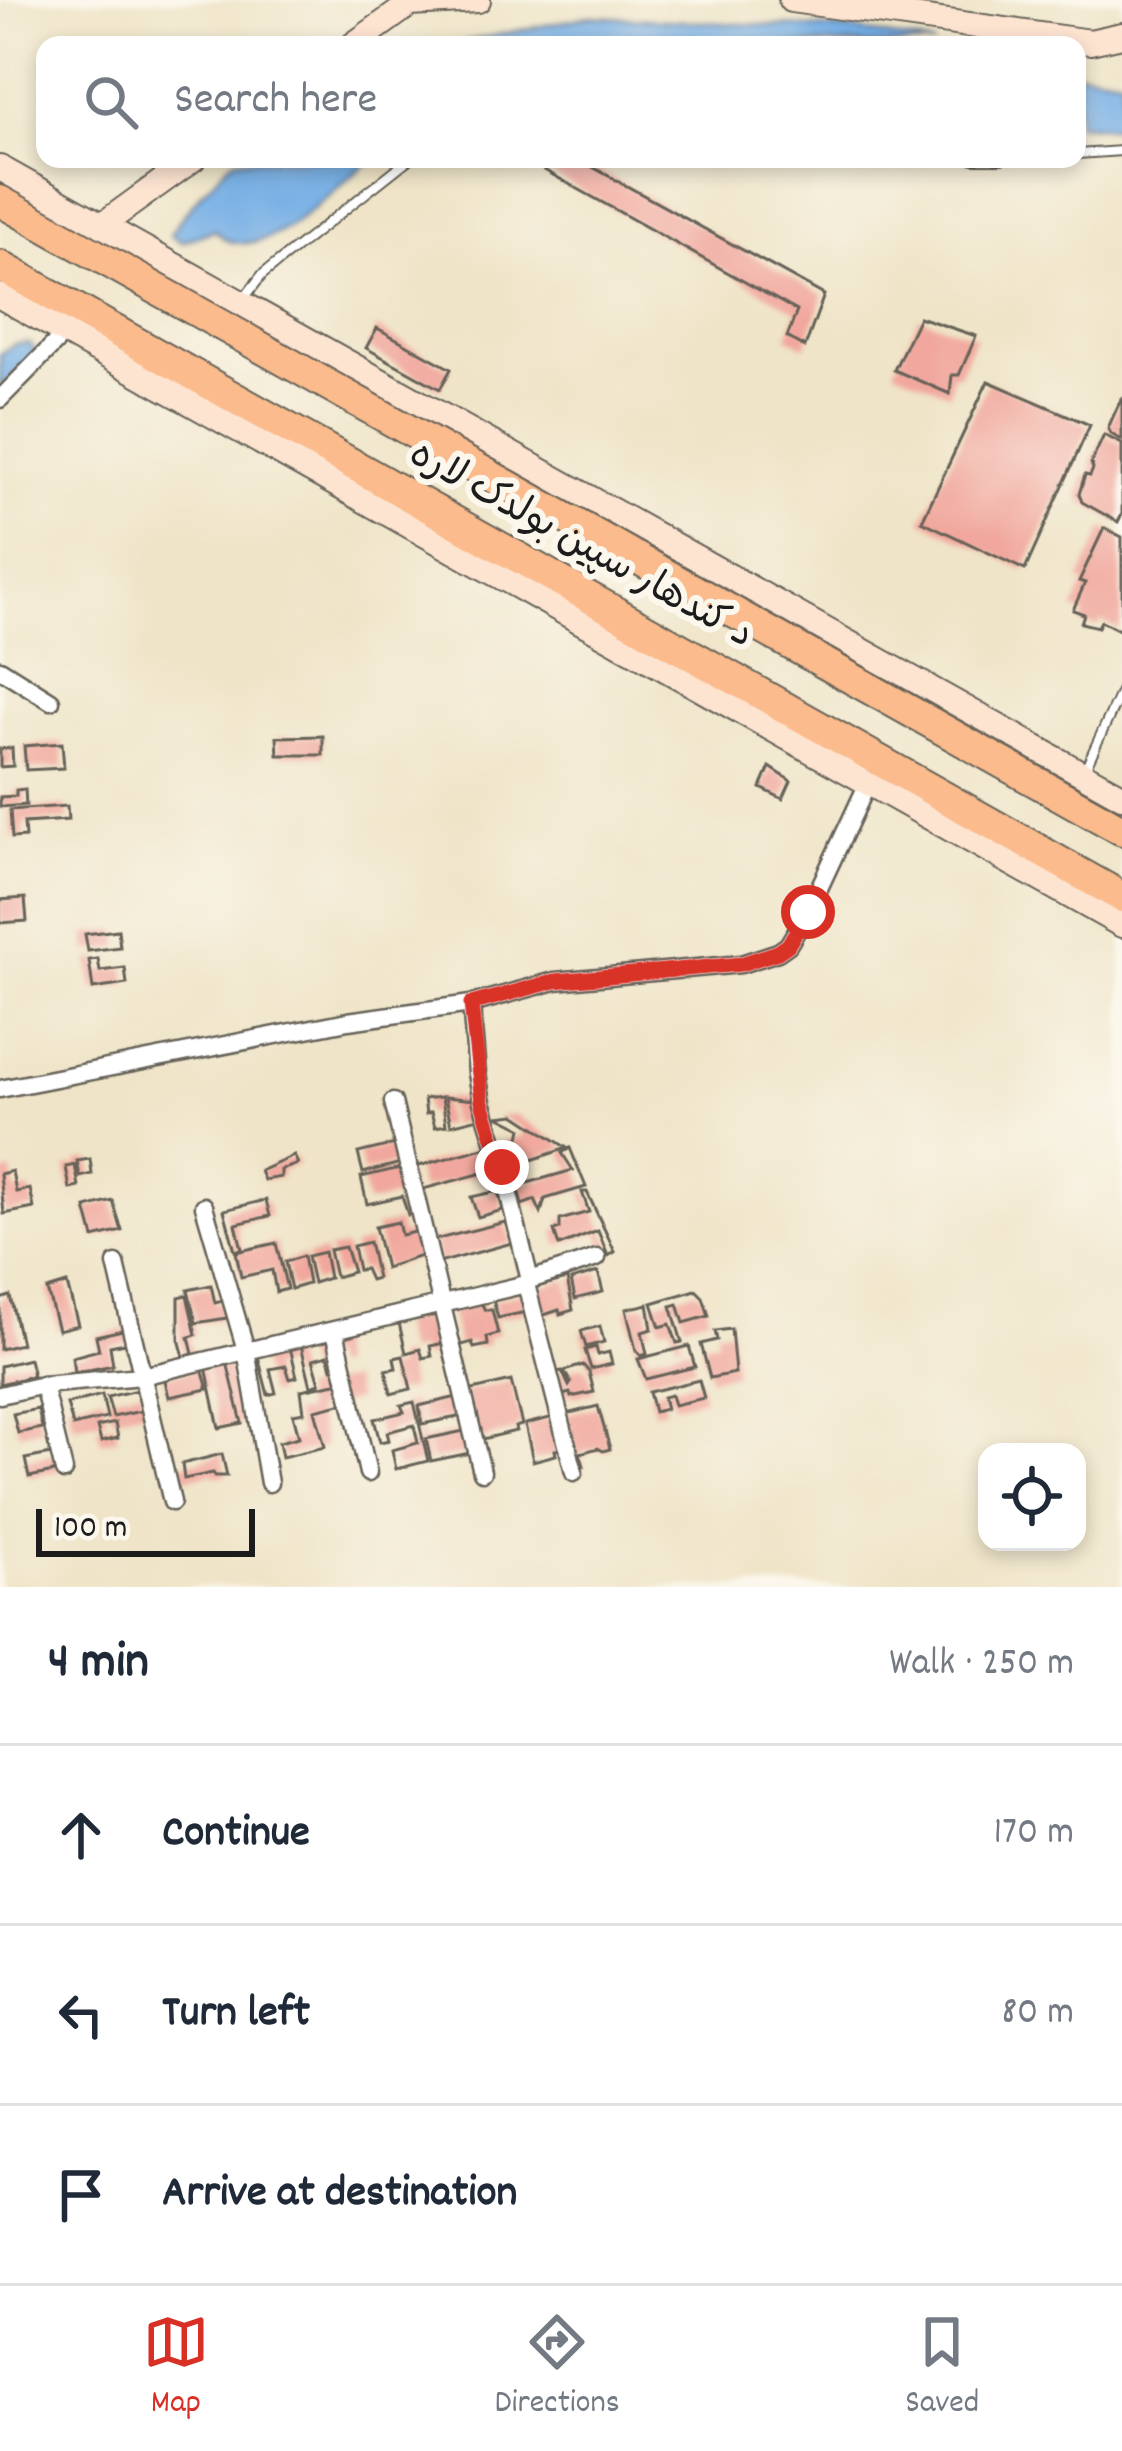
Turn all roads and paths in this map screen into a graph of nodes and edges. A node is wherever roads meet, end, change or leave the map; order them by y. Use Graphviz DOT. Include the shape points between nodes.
graph roads {
  1 [pos="478,0"];
  2 [pos="790,0"];
  3 [pos="1122,35"];
  4 [pos="366,36"];
  5 [pos="1047,36"];
  6 [pos="1086,41"];
  7 [pos="1122,151"];
  8 [pos="1086,153"];
  9 [pos="0,168"];
  10 [pos="181,168"];
  11 [pos="398,168"];
  12 [pos="0,201"];
  13 [pos="101,225"];
  14 [pos="0,266"];
  15 [pos="0,296"];
  16 [pos="241,302"];
  17 [pos="65,333"];
  18 [pos="0,399"];
  19 [pos="0,669"];
  20 [pos="1122,689"];
  21 [pos="51,701"];
  22 [pos="1082,774"];
  23 [pos="868,783"];
  24 [pos="1122,796"];
  25 [pos="1122,830"];
  26 [pos="1122,897"];
  27 [pos="1122,926"];
  28 [pos="471,1004"];
  29 [pos="0,1089"];
  30 [pos="393,1102"];
  31 [pos="204,1206"];
  32 [pos="598,1258"];
  33 [pos="116,1264"];
  34 [pos="528,1282"];
  35 [pos="441,1305"];
  36 [pos="335,1331"];
  37 [pos="246,1350"];
  38 [pos="142,1376"];
  39 [pos="43,1385"];
  40 [pos="0,1395"];
  41 [pos="64,1471"];
  42 [pos="482,1472"];
  43 [pos="574,1472"];
  44 [pos="368,1473"];
  45 [pos="269,1483"];
  46 [pos="172,1502"];
  1 -- 4 [label="street" via="410,4"];
  2 -- 5 [label="street"];
  3 -- 6 [label="street"];
  7 -- 8 [label="lane"];
  9 -- 13 [label="street"];
  10 -- 13 [label="street"];
  11 -- 16 [label="lane" via="262,275"];
  12 -- 25 [label="highway, د کندهار سپین بولدک لاره"];
  13 -- 16 [label="street"];
  14 -- 26 [label="highway, د کندهار سپین بولدک لاره"];
  15 -- 17 [label="street"];
  16 -- 22 [label="street"];
  17 -- 18 [label="street"];
  17 -- 23 [label="street"];
  19 -- 21 [label="street"];
  20 -- 22 [label="lane"];
  22 -- 24 [label="street"];
  23 -- 27 [label="street"];
  23 -- 28 [label="street" via="808,912 778,952 741,964 555,981"];
  28 -- 29 [label="street"];
  28 -- 34 [label="street" via="482,1102"];
  30 -- 35 [label="street"];
  31 -- 37 [label="street"];
  32 -- 34 [label="street"];
  33 -- 38 [label="street"];
  34 -- 35 [label="street"];
  34 -- 43 [label="street"];
  35 -- 36 [label="street"];
  35 -- 42 [label="street"];
  36 -- 37 [label="street"];
  36 -- 44 [label="street"];
  37 -- 38 [label="street"];
  37 -- 45 [label="street"];
  38 -- 39 [label="street"];
  38 -- 46 [label="street"];
  39 -- 40 [label="street"];
  39 -- 41 [label="street"];
}
